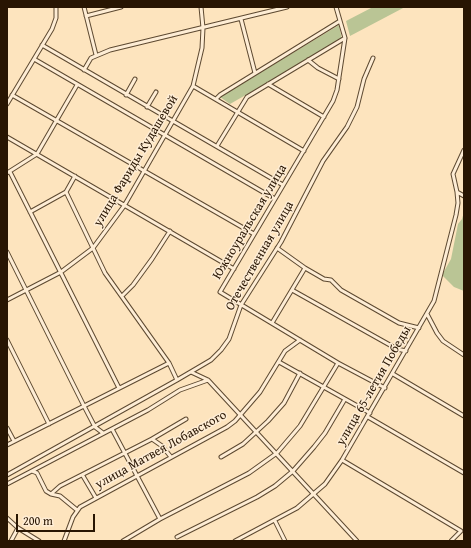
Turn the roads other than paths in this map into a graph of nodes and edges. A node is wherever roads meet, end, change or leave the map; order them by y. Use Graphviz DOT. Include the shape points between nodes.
graph roads {
  1 [pos="56,7"];
  2 [pos="84,7"];
  3 [pos="120,7"];
  4 [pos="201,7"];
  5 [pos="287,7"];
  6 [pos="336,7"];
  7 [pos="86,16"];
  8 [pos="241,19"];
  9 [pos="340,21"];
  10 [pos="203,28"];
  11 [pos="345,38"];
  12 [pos="42,45"];
  13 [pos="96,55"];
  14 [pos="373,58"];
  15 [pos="34,59"];
  16 [pos="308,60"];
  17 [pos="84,70"];
  18 [pos="255,73"];
  19 [pos="135,79"];
  20 [pos="339,79"];
  21 [pos="268,84"];
  22 [pos="77,85"];
  23 [pos="193,86"];
  24 [pos="156,92"];
  25 [pos="12,95"];
  26 [pos="126,95"];
  27 [pos="216,99"];
  28 [pos="7,104"];
  29 [pos="147,107"];
  30 [pos="237,112"];
  31 [pos="324,117"];
  32 [pos="57,121"];
  33 [pos="173,123"];
  34 [pos="165,136"];
  35 [pos="7,137"];
  36 [pos="217,146"];
  37 [pos="464,150"];
  38 [pos="304,151"];
  39 [pos="37,154"];
  40 [pos="8,172"];
  41 [pos="144,172"];
  42 [pos="75,176"];
  43 [pos="283,185"];
  44 [pos="66,192"];
  45 [pos="457,192"];
  46 [pos="464,196"];
  47 [pos="275,199"];
  48 [pos="124,206"];
  49 [pos="30,212"];
  50 [pos="170,232"];
  51 [pos="254,234"];
  52 [pos="93,248"];
  53 [pos="277,248"];
  54 [pos="7,252"];
  55 [pos="305,268"];
  56 [pos="234,269"];
  57 [pos="61,272"];
  58 [pos="26,290"];
  59 [pos="292,290"];
  60 [pos="122,296"];
  61 [pos="7,300"];
  62 [pos="242,305"];
  63 [pos="428,314"];
  64 [pos="272,323"];
  65 [pos="419,328"];
  66 [pos="7,340"];
  67 [pos="300,340"];
  68 [pos="406,351"];
  69 [pos="464,355"];
  70 [pos="279,362"];
  71 [pos="169,363"];
  72 [pos="338,363"];
  73 [pos="190,372"];
  74 [pos="300,373"];
  75 [pos="393,374"];
  76 [pos="177,380"];
  77 [pos="208,380"];
  78 [pos="324,386"];
  79 [pos="119,388"];
  80 [pos="385,388"];
  81 [pos="346,399"];
  82 [pos="84,406"];
  83 [pos="370,413"];
  84 [pos="241,415"];
  85 [pos="368,416"];
  86 [pos="464,416"];
  87 [pos="186,419"];
  88 [pos="49,424"];
  89 [pos="95,427"];
  90 [pos="7,428"];
  91 [pos="112,429"];
  92 [pos="257,432"];
  93 [pos="103,433"];
  94 [pos="152,439"];
  95 [pos="14,441"];
  96 [pos="7,445"];
  97 [pos="125,452"];
  98 [pos="276,453"];
  99 [pos="171,457"];
  100 [pos="221,457"];
  101 [pos="342,460"];
  102 [pos="32,471"];
  103 [pos="293,471"];
  104 [pos="464,473"];
  105 [pos="7,475"];
  106 [pos="82,476"];
  107 [pos="136,476"];
  108 [pos="7,484"];
  109 [pos="51,494"];
  110 [pos="314,494"];
  111 [pos="96,498"];
  112 [pos="77,510"];
  113 [pos="7,518"];
  114 [pos="160,519"];
  115 [pos="275,521"];
  116 [pos="18,528"];
  117 [pos="177,537"];
  118 [pos="11,541"];
  119 [pos="39,541"];
  120 [pos="64,541"];
  121 [pos="123,541"];
  122 [pos="236,541"];
  123 [pos="285,541"];
  124 [pos="356,541"];
  125 [pos="451,541"];
  1 -- 12 [label="street" via="54,24"];
  2 -- 7 [label="street"];
  3 -- 7 [label="street"];
  4 -- 10 [label="street, улица Фариды Кудашевой"];
  5 -- 8 [label="street"];
  6 -- 9 [label="street, Южноуральская улица"];
  7 -- 13 [label="street"];
  8 -- 10 [label="street"];
  8 -- 18 [label="street"];
  9 -- 11 [label="street, Южноуральская улица"];
  9 -- 18 [label="street"];
  10 -- 13 [label="street"];
  10 -- 23 [label="street, улица Фариды Кудашевой" via="201,58"];
  11 -- 16 [label="street"];
  11 -- 20 [label="street, Южноуральская улица"];
  12 -- 15 [label="street"];
  12 -- 17 [label="street"];
  13 -- 17 [label="street" via="91,58"];
  14 -- 53 [label="street, Отечественная улица" via="364,79 357,108 323,161"];
  15 -- 22 [label="street"];
  15 -- 25 [label="street"];
  16 -- 20 [label="street"];
  16 -- 21 [label="street"];
  17 -- 26 [label="street"];
  18 -- 27 [label="street"];
  19 -- 26 [label="street"];
  20 -- 31 [label="street, Южноуральская улица" via="335,96"];
  21 -- 30 [label="street" via="245,99"];
  21 -- 31 [label="street"];
  22 -- 32 [label="street"];
  22 -- 34 [label="street"];
  23 -- 27 [label="street"];
  23 -- 33 [label="street, улица Фариды Кудашевой"];
  24 -- 29 [label="street"];
  25 -- 28 [label="street"];
  25 -- 32 [label="street"];
  26 -- 29 [label="street"];
  27 -- 30 [label="street"];
  29 -- 33 [label="street"];
  30 -- 36 [label="street"];
  30 -- 38 [label="street"];
  31 -- 38 [label="street, Южноуральская улица"];
  32 -- 39 [label="street"];
  32 -- 41 [label="street"];
  33 -- 34 [label="street, улица Фариды Кудашевой"];
  33 -- 36 [label="street"];
  34 -- 41 [label="street, улица Фариды Кудашевой"];
  34 -- 47 [label="street"];
  35 -- 39 [label="street"];
  36 -- 43 [label="street"];
  37 -- 45 [label="street, улица 65-летия Победы" via="453,174"];
  38 -- 43 [label="street, Южноуральская улица"];
  39 -- 40 [label="street"];
  39 -- 42 [label="street"];
  40 -- 49 [label="street"];
  41 -- 48 [label="street, улица Фариды Кудашевой"];
  41 -- 51 [label="street"];
  42 -- 44 [label="street"];
  42 -- 48 [label="street"];
  43 -- 47 [label="street, Южноуральская улица"];
  44 -- 49 [label="street"];
  44 -- 52 [label="street"];
  45 -- 46 [label="street"];
  45 -- 63 [label="street, улица 65-летия Победы" via="458,203 454,222 434,301"];
  47 -- 51 [label="street, Южноуральская улица"];
  48 -- 50 [label="street"];
  48 -- 52 [label="street, улица Фариды Кудашевой"];
  49 -- 57 [label="street"];
  50 -- 56 [label="street"];
  50 -- 60 [label="street"];
  51 -- 56 [label="street, Южноуральская улица"];
  52 -- 57 [label="street, улица Фариды Кудашевой"];
  52 -- 60 [label="street" via="106,274"];
  53 -- 55 [label="street"];
  53 -- 62 [label="street, Отечественная улица"];
  54 -- 58 [label="street"];
  55 -- 59 [label="street"];
  55 -- 65 [label="street" via="324,279 331,280 341,290 398,323"];
  56 -- 62 [label="street, Южноуральская улица" via="220,292"];
  57 -- 58 [label="street, улица Фариды Кудашевой"];
  57 -- 79 [label="street"];
  58 -- 61 [label="street, улица Фариды Кудашевой"];
  58 -- 82 [label="street"];
  59 -- 64 [label="street"];
  59 -- 68 [label="street" via="397,350"];
  60 -- 71 [label="street"];
  62 -- 64 [label="street, Южноуральская улица"];
  62 -- 73 [label="street, Отечественная улица" via="229,339 221,350 211,360"];
  63 -- 65 [label="street, улица 65-летия Победы"];
  63 -- 69 [label="street" via="443,341"];
  64 -- 67 [label="street, Южноуральская улица"];
  65 -- 68 [label="street, улица 65-летия Победы"];
  66 -- 88 [label="street"];
  67 -- 70 [label="street, улица Матвея Лобавского" via="285,352"];
  67 -- 72 [label="street, Южноуральская улица"];
  68 -- 75 [label="street, улица 65-летия Победы"];
  70 -- 74 [label="street"];
  70 -- 84 [label="street, улица Матвея Лобавского" via="260,392"];
  71 -- 76 [label="street"];
  71 -- 79 [label="street"];
  72 -- 78 [label="street"];
  72 -- 80 [label="street, Южноуральская улица"];
  73 -- 76 [label="street, Отечественная улица"];
  73 -- 77 [label="street"];
  74 -- 78 [label="street"];
  74 -- 92 [label="street" via="280,408"];
  75 -- 80 [label="street, улица 65-летия Победы"];
  75 -- 86 [label="street"];
  76 -- 89 [label="street, Отечественная улица"];
  77 -- 84 [label="street"];
  77 -- 91 [label="street" via="180,390"];
  78 -- 81 [label="street"];
  78 -- 98 [label="street" via="300,426"];
  79 -- 82 [label="street"];
  80 -- 83 [label="street, улица 65-летия Победы"];
  81 -- 83 [label="street"];
  81 -- 103 [label="street" via="325,433"];
  82 -- 88 [label="street"];
  82 -- 89 [label="street"];
  83 -- 85 [label="street, улица 65-летия Победы"];
  84 -- 92 [label="street"];
  84 -- 99 [label="street, улица Матвея Лобавского" via="227,427"];
  85 -- 101 [label="street, улица 65-летия Победы"];
  85 -- 104 [label="street"];
  87 -- 94 [label="street"];
  88 -- 95 [label="street"];
  89 -- 93 [label="street"];
  89 -- 105 [label="street, Отечественная улица"];
  90 -- 95 [label="street"];
  91 -- 93 [label="street"];
  91 -- 97 [label="street"];
  92 -- 98 [label="street"];
  92 -- 100 [label="street"];
  93 -- 102 [label="street"];
  94 -- 97 [label="street"];
  94 -- 99 [label="street"];
  95 -- 96 [label="street"];
  97 -- 106 [label="street"];
  97 -- 107 [label="street"];
  98 -- 103 [label="street"];
  98 -- 114 [label="street" via="249,473"];
  99 -- 107 [label="street, улица Матвея Лобавского"];
  101 -- 110 [label="street, улица 65-летия Победы" via="325,484"];
  101 -- 125 [label="street" via="461,531"];
  102 -- 108 [label="street"];
  102 -- 109 [label="street" via="37,473 46,491"];
  103 -- 110 [label="street"];
  103 -- 117 [label="street" via="257,497"];
  106 -- 109 [label="street" via="60,486"];
  106 -- 111 [label="street"];
  107 -- 111 [label="street, улица Матвея Лобавского"];
  107 -- 114 [label="street"];
  109 -- 112 [label="street" via="60,496"];
  110 -- 115 [label="street, улица 65-летия Победы"];
  110 -- 124 [label="street"];
  111 -- 112 [label="street, улица Матвея Лобавского"];
  112 -- 120 [label="street"];
  113 -- 116 [label="street"];
  114 -- 121 [label="street"];
  115 -- 122 [label="street, улица 65-летия Победы"];
  115 -- 123 [label="street"];
  116 -- 118 [label="street"];
  116 -- 119 [label="street"];
}
